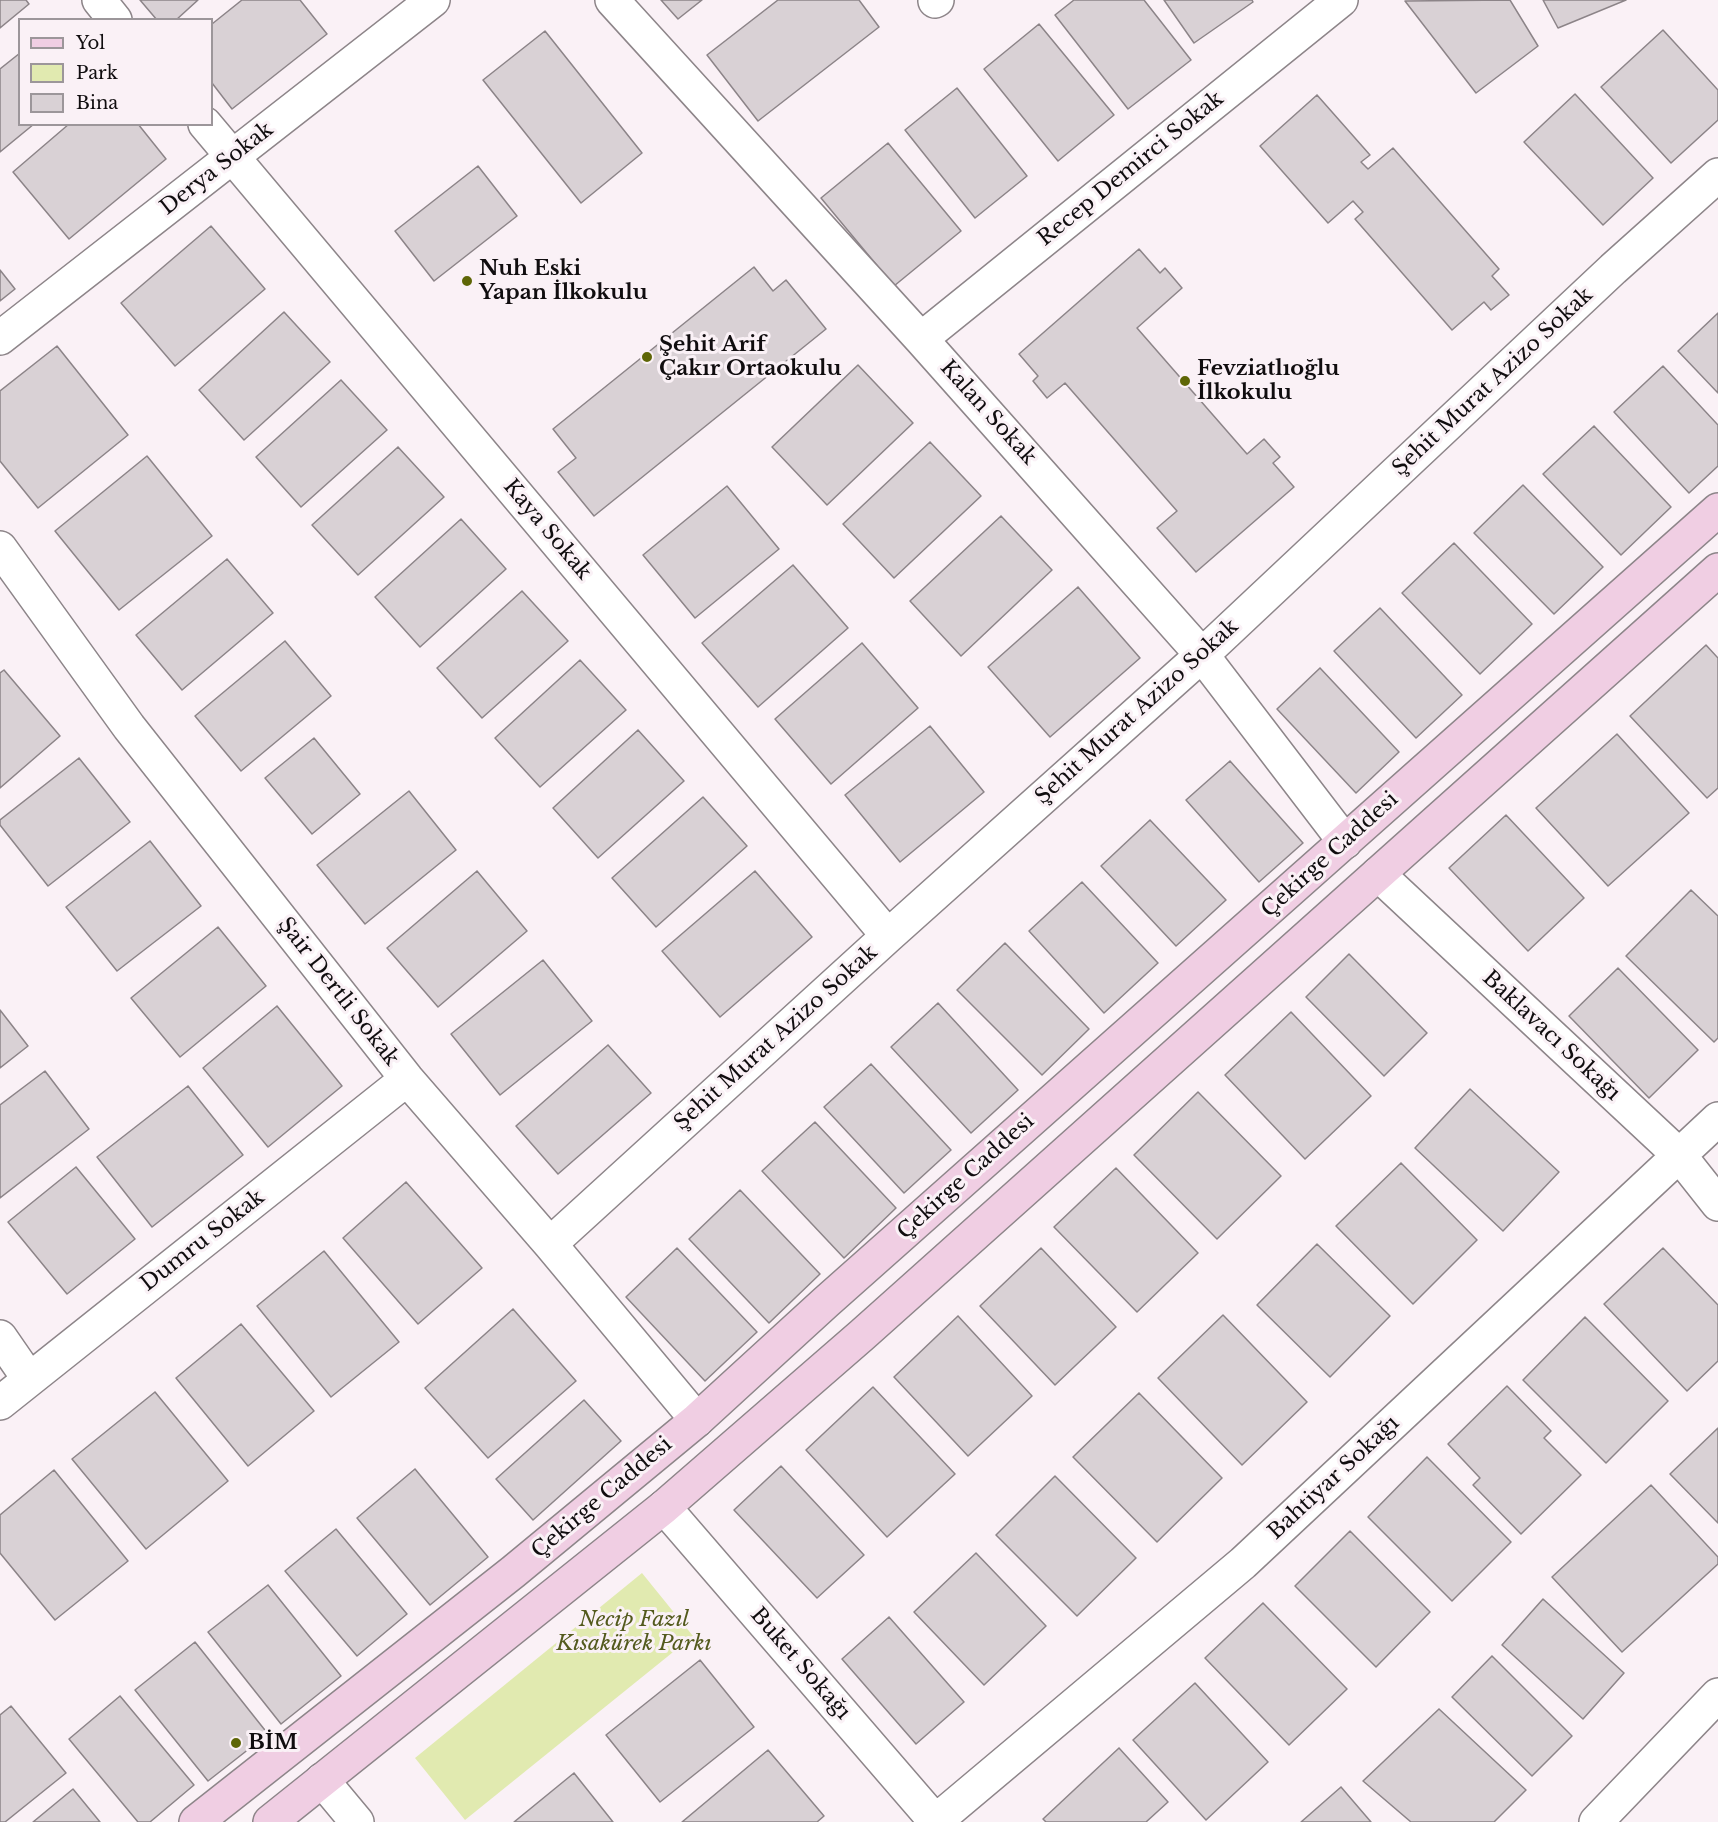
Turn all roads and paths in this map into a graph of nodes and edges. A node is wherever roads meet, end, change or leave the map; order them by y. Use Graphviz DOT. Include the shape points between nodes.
graph roads {
  1 [pos="99,0"];
  2 [pos="433,0"];
  3 [pos="612,0"];
  4 [pos="1341,0"];
  5 [pos="113,18"];
  6 [pos="207,126"];
  7 [pos="233,156"];
  8 [pos="1718,175"];
  9 [pos="0,338"];
  10 [pos="921,339"];
  11 [pos="1718,510"];
  12 [pos="0,548"];
  13 [pos="1718,570"];
  14 [pos="1202,655"];
  15 [pos="1345,842"];
  16 [pos="1378,874"];
  17 [pos="888,936"];
  18 [pos="407,1079"];
  19 [pos="1718,1119"];
  20 [pos="1680,1156"];
  21 [pos="1718,1204"];
  22 [pos="550,1244"];
  23 [pos="0,1337"];
  24 [pos="29,1379"];
  25 [pos="0,1403"];
  26 [pos="696,1420"];
  27 [pos="664,1507"];
  28 [pos="1718,1695"];
  29 [pos="322,1780"];
  30 [pos="196,1822"];
  31 [pos="270,1822"];
  32 [pos="357,1822"];
  33 [pos="936,1822"];
  34 [pos="1596,1822"];
  1 -- 5 [label="street"];
  2 -- 7 [label="street, Derya Sokak"];
  3 -- 10 [label="street, Kalan Sokak"];
  4 -- 10 [label="street, Recep Demirci Sokak"];
  6 -- 7 [label="street, Kaya Sokak"];
  7 -- 9 [label="street, Derya Sokak"];
  7 -- 17 [label="street, Kaya Sokak"];
  8 -- 14 [label="street, Şehit Murat Azizo Sokak"];
  10 -- 14 [label="street, Kalan Sokak"];
  11 -- 15 [label="main road, Çekirge Caddesi"];
  12 -- 18 [label="street, Şair Dertli Sokak" via="129,727"];
  13 -- 16 [label="main road, Çekirge Caddesi"];
  14 -- 15 [label="street, Kalan Sokak"];
  14 -- 17 [label="street, Şehit Murat Azizo Sokak"];
  15 -- 26 [label="main road, Çekirge Caddesi"];
  16 -- 20 [label="street, Baklavacı Sokağı"];
  16 -- 27 [label="main road, Çekirge Caddesi"];
  17 -- 22 [label="street, Şehit Murat Azizo Sokak"];
  18 -- 22 [label="street, Şair Dertli Sokak"];
  18 -- 24 [label="street, Dumru Sokak"];
  19 -- 20 [label="street, Bahtiyar Sokağı"];
  20 -- 21 [label="street, Baklavacı Sokağı"];
  20 -- 33 [label="street, Bahtiyar Sokağı" via="1243,1563"];
  22 -- 26 [label="street, Şair Dertli Sokak"];
  23 -- 24 [label="street"];
  24 -- 25 [label="street, Dumru Sokak"];
  26 -- 30 [label="main road, Çekirge Caddesi" via="513,1572"];
  27 -- 29 [label="main road, Çekirge Caddesi"];
  27 -- 33 [label="street, Buket Sokağı"];
  28 -- 34 [label="street"];
  29 -- 31 [label="main road, Çekirge Caddesi"];
  29 -- 32 [label="street"];
}
